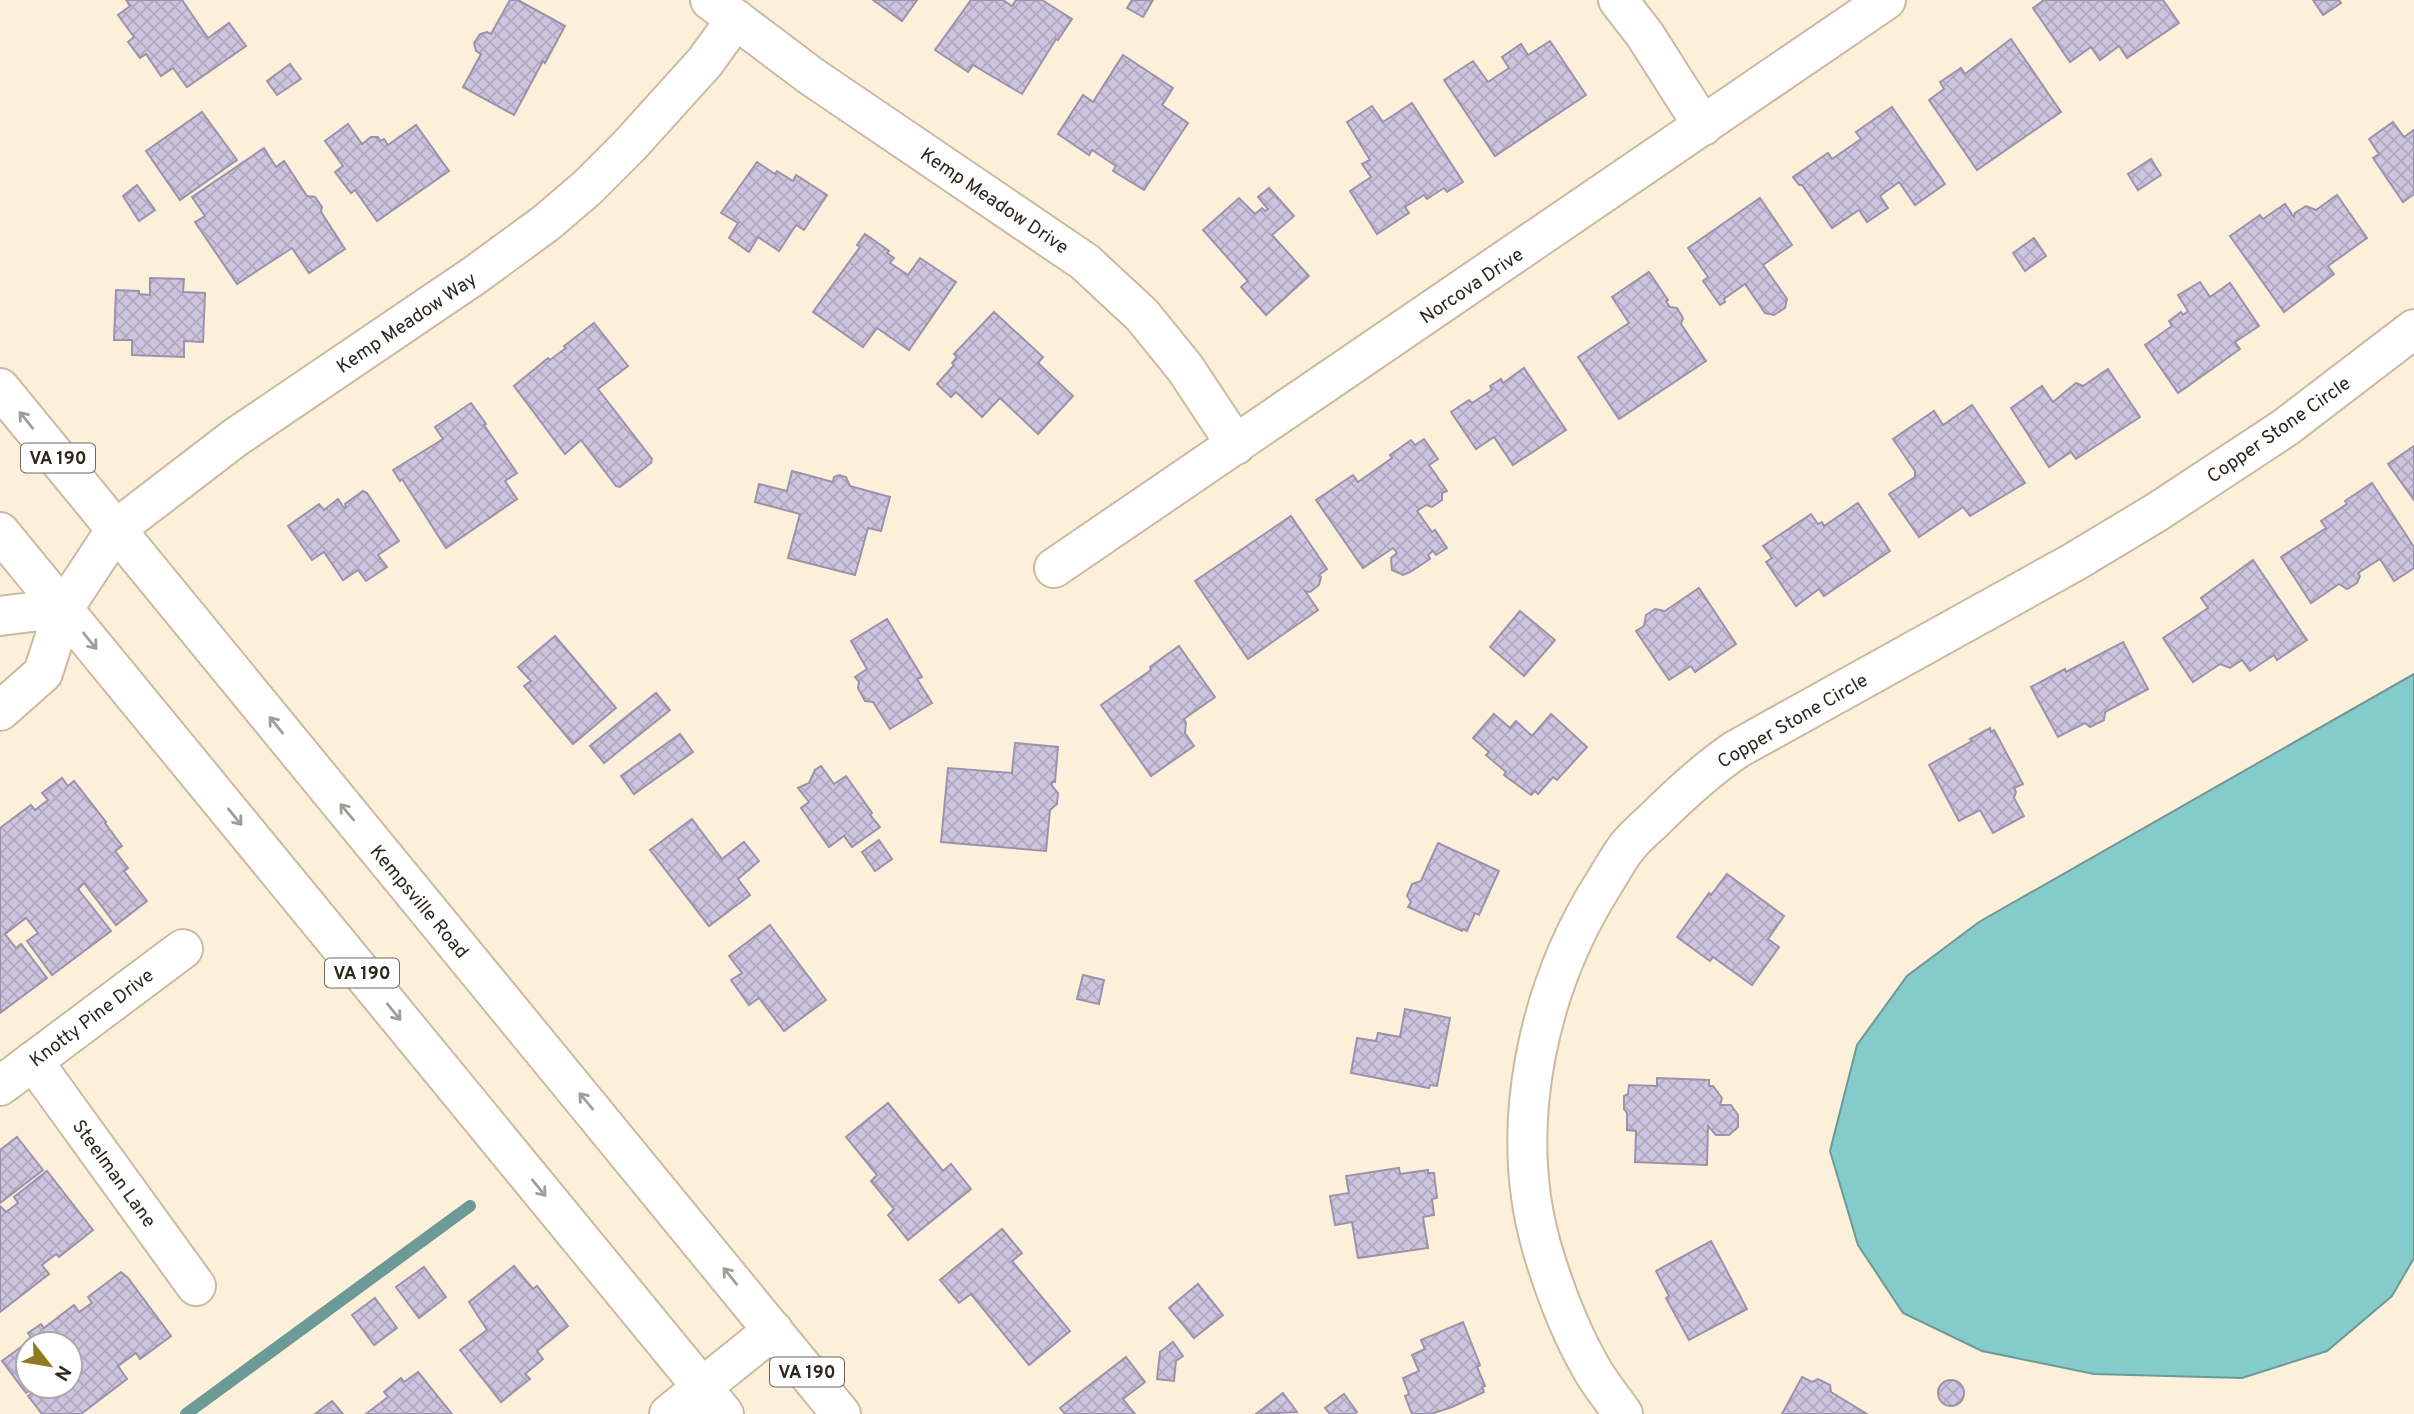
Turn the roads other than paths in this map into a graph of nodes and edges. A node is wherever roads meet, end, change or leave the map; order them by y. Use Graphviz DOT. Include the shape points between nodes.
graph roads {
  1 [pos="1618,0"];
  2 [pos="1886,0"];
  3 [pos="723,10"];
  4 [pos="1703,126"];
  5 [pos="2414,329"];
  6 [pos="0,388"];
  7 [pos="1236,445"];
  8 [pos="116,529"];
  9 [pos="0,532"];
  10 [pos="1054,568"];
  11 [pos="64,608"];
  12 [pos="0,616"];
  13 [pos="0,711"];
  14 [pos="183,949"];
  15 [pos="33,1061"];
  16 [pos="0,1086"];
  17 [pos="196,1286"];
  18 [pos="773,1330"];
  19 [pos="713,1401"];
  20 [pos="668,1414"];
  21 [pos="841,1414"];
  22 [pos="1623,1414"];
  1 -- 4 [label="street"];
  2 -- 4 [label="street, Norcova Drive"];
  3 -- 7 [label="street, Kemp Meadow Drive" via="811,76 1085,262 1142,315 1185,368"];
  3 -- 8 [label="street, Kemp Meadow Way" via="705,62 587,188 475,275 236,437"];
  4 -- 7 [label="street, Norcova Drive"];
  5 -- 22 [label="street, Copper Stone Circle" via="2286,427 2157,512 1737,749 1681,792 1627,847 1582,917 1545,1013 1531,1090 1528,1148 1541,1246 1557,1295 1591,1367"];
  8 -- 6 [label="street, Kempsville Road / VA 190, one-way"];
  7 -- 10 [label="street, Norcova Drive"];
  8 -- 11 [label="street, Kemp Meadow Way"];
  18 -- 8 [label="street, Kempsville Road / VA 190, one-way"];
  9 -- 11 [label="street, VA 190"];
  11 -- 12 [label="street"];
  11 -- 13 [label="street, Kemp Meadow Way" via="43,673"];
  11 -- 19 [label="street, VA 190, one-way"];
  14 -- 15 [label="street, Knotty Pine Drive"];
  15 -- 16 [label="street, Knotty Pine Drive"];
  15 -- 17 [label="street, Steelman Lane"];
  18 -- 19 [label="street"];
  18 -- 21 [label="street, Kempsville Road / VA 190"];
  19 -- 20 [label="street"];
}
